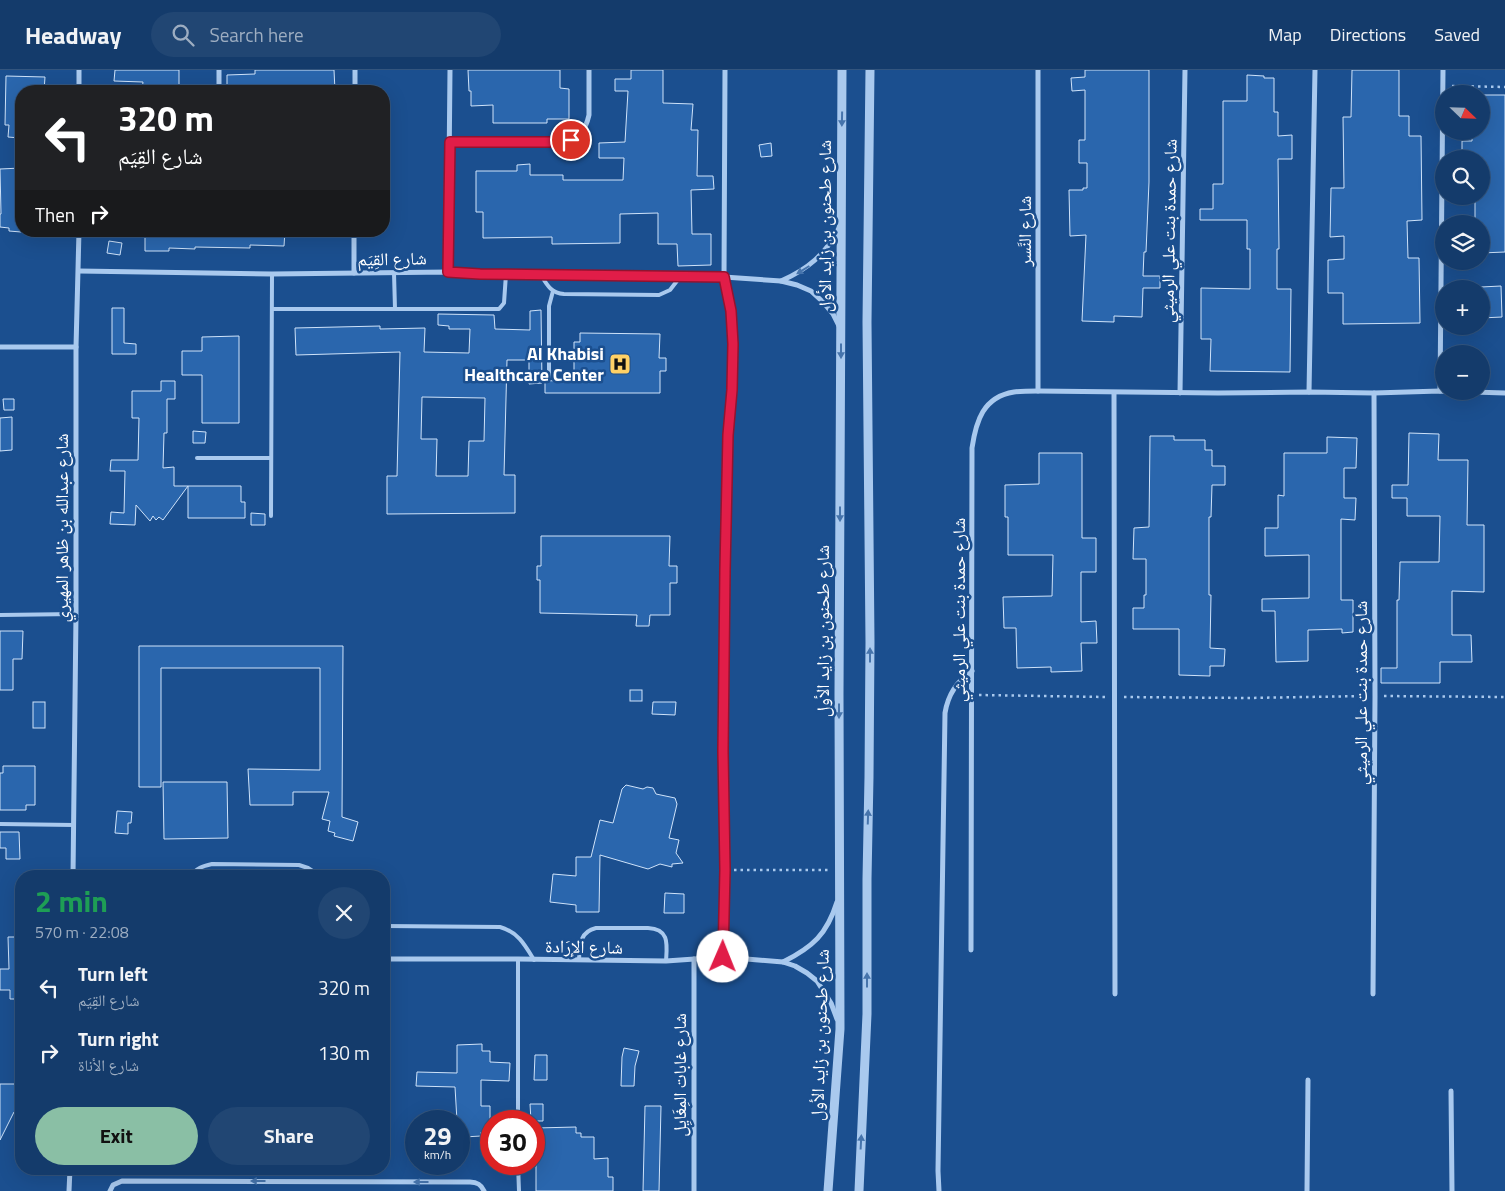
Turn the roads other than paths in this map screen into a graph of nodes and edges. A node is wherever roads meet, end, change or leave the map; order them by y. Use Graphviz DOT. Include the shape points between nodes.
graph roads {
  1 [pos="79,70"];
  2 [pos="219,70"];
  3 [pos="355,70"];
  4 [pos="450,70"];
  5 [pos="589,70"];
  6 [pos="725,70"];
  7 [pos="842,70"];
  8 [pos="871,70"];
  9 [pos="1038,70"];
  10 [pos="1184,70"];
  11 [pos="1315,70"];
  12 [pos="1443,70"];
  13 [pos="79,85"];
  14 [pos="219,85"];
  15 [pos="355,85"];
  16 [pos="450,142"];
  17 [pos="840,225"];
  18 [pos="79,237"];
  19 [pos="354,237"];
  20 [pos="79,271"];
  21 [pos="448,272"];
  22 [pos="354,273"];
  23 [pos="394,273"];
  24 [pos="272,274"];
  25 [pos="506,274"];
  26 [pos="540,275"];
  27 [pos="680,277"];
  28 [pos="724,277"];
  29 [pos="781,281"];
  30 [pos="553,291"];
  31 [pos="272,309"];
  32 [pos="395,309"];
  33 [pos="841,328"];
  34 [pos="1440,345"];
  35 [pos="0,347"];
  36 [pos="76,347"];
  37 [pos="549,376"];
  38 [pos="1038,391"];
  39 [pos="1435,391"];
  40 [pos="1310,392"];
  41 [pos="1114,393"];
  42 [pos="1180,393"];
  43 [pos="1374,393"];
  44 [pos="1490,393"];
  45 [pos="1505,393"];
  46 [pos="197,458"];
  47 [pos="271,458"];
  48 [pos="271,516"];
  49 [pos="76,614"];
  50 [pos="0,615"];
  51 [pos="972,671"];
  52 [pos="0,824"];
  53 [pos="74,825"];
  54 [pos="74,870"];
  55 [pos="197,870"];
  56 [pos="311,870"];
  57 [pos="839,897"];
  58 [pos="390,926"];
  59 [pos="972,950"];
  60 [pos="723,957"];
  61 [pos="390,959"];
  62 [pos="518,959"];
  63 [pos="694,959"];
  64 [pos="534,960"];
  65 [pos="579,960"];
  66 [pos="666,961"];
  67 [pos="783,962"];
  68 [pos="1114,994"];
  69 [pos="1374,994"];
  70 [pos="840,1029"];
  71 [pos="1308,1080"];
  72 [pos="1451,1091"];
  73 [pos="518,1110"];
  74 [pos="70,1175"];
  75 [pos="518,1175"];
  76 [pos="70,1191"];
  77 [pos="110,1191"];
  78 [pos="484,1191"];
  79 [pos="519,1191"];
  80 [pos="694,1191"];
  81 [pos="828,1191"];
  82 [pos="858,1191"];
  83 [pos="939,1191"];
  84 [pos="1308,1191"];
  85 [pos="1452,1191"];
  1 -- 13 [label="street"];
  2 -- 14 [label="street"];
  3 -- 15 [label="street"];
  4 -- 16 [label="street"];
  5 -- 16 [label="street" via="588,122 571,140"];
  6 -- 28 [label="street"];
  7 -- 17 [label="street, شارع طحنون بن زايد الأول, one-way"];
  82 -- 8 [label="street, one-way" via="867,1014 870,642 867,322"];
  9 -- 38 [label="street, شارع النَّسر"];
  10 -- 42 [label="street, شارع حمدة بنت علي الرميثي"];
  11 -- 40 [label="street"];
  12 -- 34 [label="street"];
  16 -- 21 [label="street"];
  17 -- 29 [label="street, شارع القِيَم, one-way" via="823,254 804,270"];
  17 -- 33 [label="street, شارع طحنون بن زايد الأول"];
  18 -- 20 [label="street, شارع عبدالله بن ظاهر المهيري"];
  19 -- 22 [label="street"];
  20 -- 24 [label="street, شارع القِيَم"];
  20 -- 36 [label="street, شارع عبدالله بن ظاهر المهيري"];
  21 -- 23 [label="street, شارع القِيَم"];
  21 -- 25 [label="street, شارع القِيَم"];
  22 -- 23 [label="street, شارع القِيَم"];
  22 -- 24 [label="street, شارع القِيَم"];
  23 -- 32 [label="lane"];
  24 -- 31 [label="lane"];
  25 -- 26 [label="street, شارع القِيَم"];
  25 -- 32 [label="lane" via="504,303 499,308"];
  26 -- 27 [label="street, شارع القِيَم"];
  26 -- 30 [label="lane"];
  27 -- 28 [label="street, شارع القِيَم"];
  27 -- 30 [label="lane" via="670,290 658,295 560,294"];
  28 -- 29 [label="street, شارع القِيَم"];
  28 -- 60 [label="street" via="733,344 725,570"];
  29 -- 33 [label="street, شارع القِيَم" via="796,284 817,296"];
  30 -- 37 [label="lane" via="549,306"];
  31 -- 32 [label="lane"];
  31 -- 47 [label="lane"];
  33 -- 57 [label="street, شارع طحنون بن زايد الأول, one-way"];
  35 -- 36 [label="street"];
  36 -- 49 [label="street, شارع عبدالله بن ظاهر المهيري"];
  38 -- 41 [label="street, شارع حمدة بنت علي الرميثي"];
  38 -- 51 [label="street, شارع حمدة بنت علي الرميثي" via="1001,396 988,404 975,429 972,448"];
  39 -- 43 [label="street, شارع حمدة بنت علي الرميثي"];
  40 -- 42 [label="street, شارع حمدة بنت علي الرميثي"];
  40 -- 43 [label="street, شارع حمدة بنت علي الرميثي"];
  41 -- 42 [label="street, شارع حمدة بنت علي الرميثي"];
  41 -- 68 [label="street"];
  43 -- 69 [label="street, شارع حمدة بنت علي الرميثي"];
  44 -- 45 [label="street, شارع حمدة بنت علي الرميثي"];
  46 -- 47 [label="lane"];
  47 -- 48 [label="lane"];
  49 -- 50 [label="lane"];
  49 -- 53 [label="street, شارع عبدالله بن ظاهر المهيري"];
  51 -- 59 [label="street, شارع حمدة بنت علي الرميثي"];
  51 -- 83 [label="street" via="953,688 945,713"];
  52 -- 53 [label="lane"];
  53 -- 54 [label="street, شارع عبدالله بن ظاهر المهيري"];
  55 -- 56 [label="lane" via="212,864 300,865"];
  57 -- 67 [label="street" via="820,937"];
  57 -- 70 [label="street, شارع طحنون بن زايد الأول"];
  58 -- 64 [label="lane" via="500,927 518,935"];
  60 -- 63 [label="street, شارع الإرَادة"];
  60 -- 67 [label="street, شارع الإرَادة"];
  61 -- 62 [label="street, شارع الإرَادة"];
  62 -- 64 [label="street, شارع الإرَادة"];
  62 -- 73 [label="lane"];
  63 -- 66 [label="street, شارع الإرَادة"];
  63 -- 80 [label="street, شارع غابات المِغَايِل"];
  64 -- 65 [label="street, شارع الإرَادة"];
  65 -- 66 [label="street, شارع الإرَادة"];
  65 -- 66 [label="lane" via="581,939 589,930 648,928 661,931 665,936"];
  67 -- 70 [label="street, شارع الإرَادة" via="807,972 817,981 832,1002"];
  70 -- 81 [label="street, شارع طحنون بن زايد الأول"];
  71 -- 84 [label="street"];
  72 -- 85 [label="street"];
  74 -- 76 [label="street"];
  75 -- 79 [label="lane"];
  78 -- 77 [label="street, one-way" via="475,1182 201,1181 122,1181 113,1185"];
}
